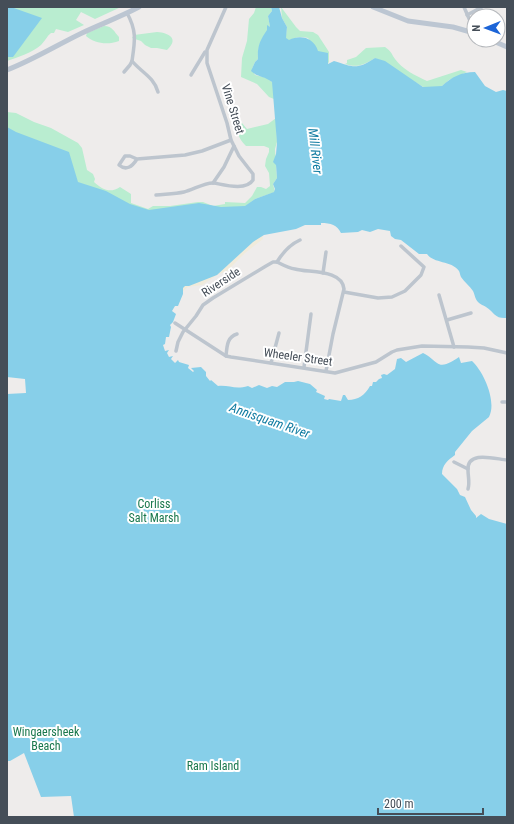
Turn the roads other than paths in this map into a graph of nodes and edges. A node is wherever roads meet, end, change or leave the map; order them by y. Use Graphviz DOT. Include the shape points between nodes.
graph roads {
  1 [pos="139,7"];
  2 [pos="226,7"];
  3 [pos="373,7"];
  4 [pos="127,13"];
  5 [pos="466,30"];
  6 [pos="207,50"];
  7 [pos="132,61"];
  8 [pos="7,70"];
  9 [pos="124,72"];
  10 [pos="191,75"];
  11 [pos="158,92"];
  12 [pos="231,140"];
  13 [pos="234,146"];
  14 [pos="137,159"];
  15 [pos="213,183"];
  16 [pos="156,195"];
  17 [pos="300,240"];
  18 [pos="400,246"];
  19 [pos="326,252"];
  20 [pos="277,262"];
  21 [pos="324,273"];
  22 [pos="344,292"];
  23 [pos="439,295"];
  24 [pos="471,312"];
  25 [pos="311,314"];
  26 [pos="446,320"];
  27 [pos="175,323"];
  28 [pos="185,329"];
  29 [pos="279,333"];
  30 [pos="237,334"];
  31 [pos="454,347"];
  32 [pos="176,350"];
  33 [pos="507,353"];
  34 [pos="226,356"];
  35 [pos="271,363"];
  36 [pos="304,368"];
  37 [pos="326,371"];
  38 [pos="502,402"];
  39 [pos="507,402"];
  40 [pos="507,460"];
  41 [pos="454,462"];
  42 [pos="468,469"];
  43 [pos="468,488"];
  1 -- 4 [label="main road"];
  2 -- 6 [label="street, Vine Street"];
  3 -- 5 [label="main road" via="408,20"];
  4 -- 7 [label="street" via="135,36"];
  4 -- 8 [label="main road"];
  6 -- 10 [label="street, Vine Street"];
  6 -- 12 [label="street, Vine Street" via="207,65"];
  7 -- 9 [label="street"];
  7 -- 11 [label="street" via="154,82"];
  12 -- 13 [label="street, Vine Street"];
  12 -- 14 [label="street" via="185,155"];
  13 -- 15 [label="street, Vine Street"];
  13 -- 15 [label="street" via="252,172 253,180 250,184 235,186"];
  14 -- 14 [label="street" via="125,156 119,165 126,169"];
  15 -- 16 [label="street" via="183,192"];
  17 -- 20 [label="street" via="282,253"];
  18 -- 22 [label="street" via="424,267 421,275 405,291 392,297 378,298"];
  19 -- 21 [label="street"];
  20 -- 21 [label="street" via="296,270"];
  20 -- 28 [label="street, Riverside" via="209,300"];
  21 -- 22 [label="street" via="339,279 344,284"];
  22 -- 37 [label="street"];
  23 -- 26 [label="street"];
  24 -- 26 [label="street"];
  25 -- 36 [label="street"];
  26 -- 31 [label="street"];
  27 -- 28 [label="street, Wheeler Street"];
  28 -- 32 [label="street"];
  28 -- 34 [label="street, Wheeler Street"];
  29 -- 35 [label="street"];
  30 -- 34 [label="street" via="231,336 228,341"];
  31 -- 33 [label="street, Wheeler Street"];
  31 -- 37 [label="street, Wheeler Street" via="422,346 397,350 366,365 338,372"];
  34 -- 35 [label="street, Wheeler Street"];
  35 -- 36 [label="street, Wheeler Street"];
  36 -- 37 [label="street, Wheeler Street"];
  38 -- 39 [label="street"];
  40 -- 42 [label="street" via="476,457 472,459"];
  41 -- 42 [label="street"];
  42 -- 43 [label="street"];
}
